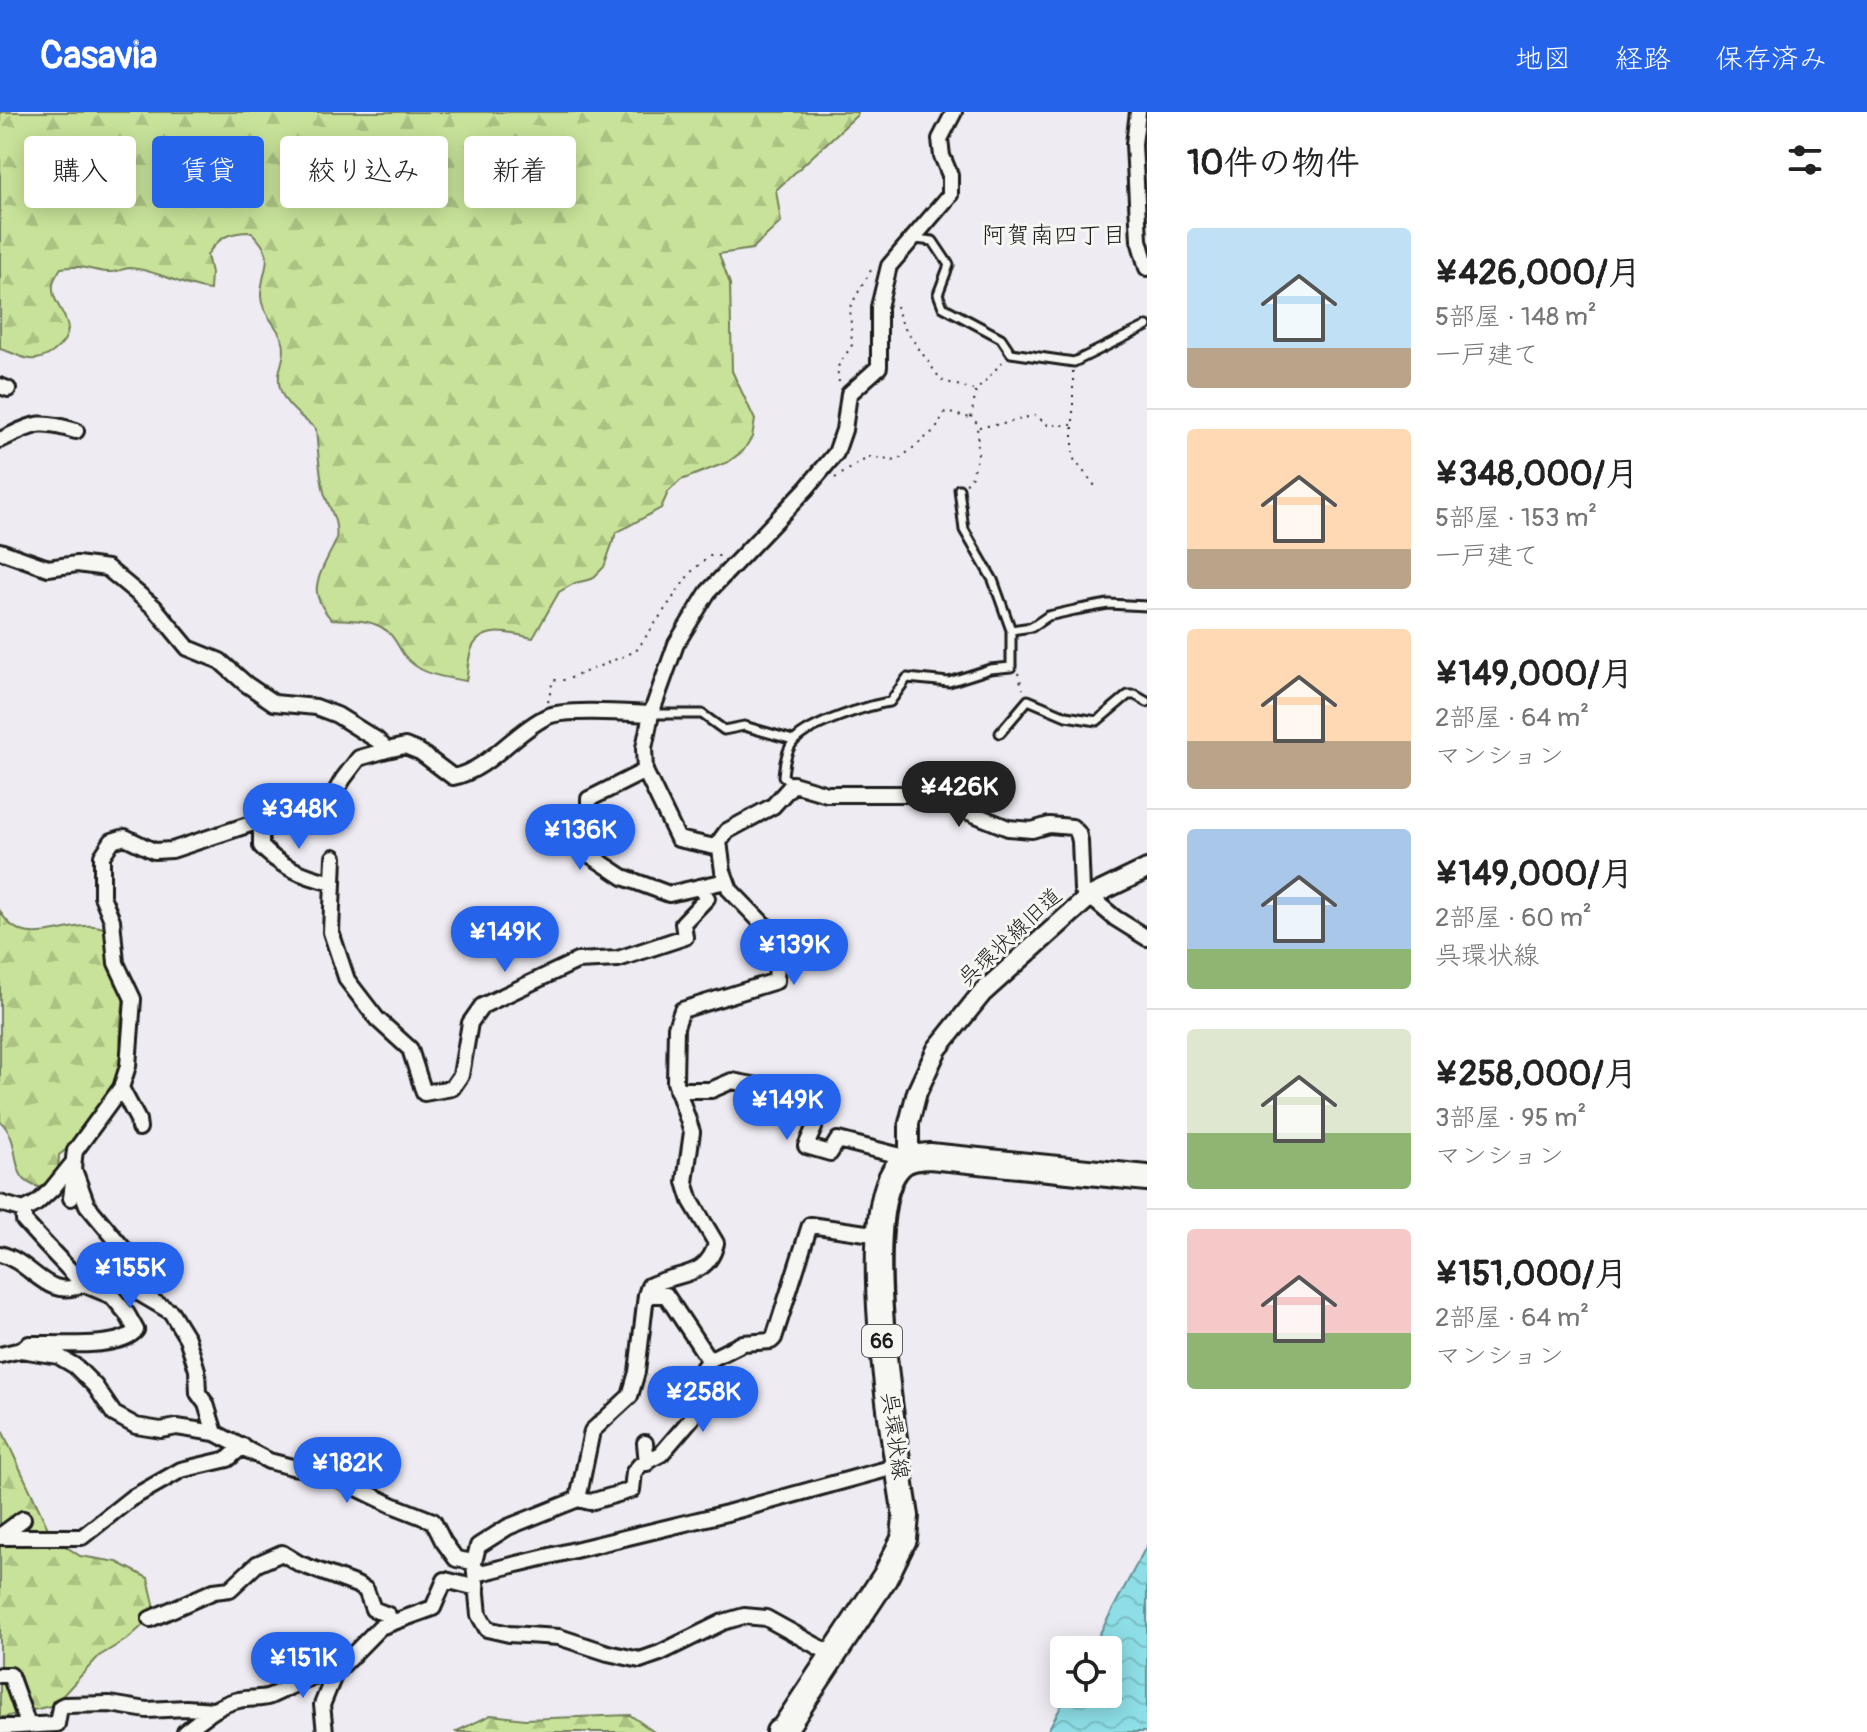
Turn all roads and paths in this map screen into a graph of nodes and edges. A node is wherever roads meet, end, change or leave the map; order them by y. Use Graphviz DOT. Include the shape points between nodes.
graph roads {
  1 [pos="954,112"];
  2 [pos="1138,112"];
  3 [pos="914,239"];
  4 [pos="1147,268"];
  5 [pos="887,272"];
  6 [pos="1147,326"];
  7 [pos="1011,353"];
  8 [pos="1074,362"];
  9 [pos="839,382"];
  10 [pos="976,391"];
  11 [pos="971,418"];
  12 [pos="1073,425"];
  13 [pos="978,428"];
  14 [pos="76,431"];
  15 [pos="0,440"];
  16 [pos="811,483"];
  17 [pos="1095,486"];
  18 [pos="959,489"];
  19 [pos="0,551"];
  20 [pos="739,561"];
  21 [pos="1147,606"];
  22 [pos="1011,630"];
  23 [pos="1011,667"];
  24 [pos="1025,702"];
  25 [pos="1147,702"];
  26 [pos="651,714"];
  27 [pos="543,718"];
  28 [pos="1000,733"];
  29 [pos="793,740"];
  30 [pos="387,750"];
  31 [pos="645,771"];
  32 [pos="793,784"];
  33 [pos="261,822"];
  34 [pos="720,848"];
  35 [pos="334,857"];
  36 [pos="1147,869"];
  37 [pos="726,881"];
  38 [pos="333,883"];
  39 [pos="699,887"];
  40 [pos="1089,897"];
  41 [pos="1147,938"];
  42 [pos="121,1088"];
  43 [pos="677,1090"];
  44 [pos="139,1128"];
  45 [pos="909,1158"];
  46 [pos="74,1169"];
  47 [pos="1147,1178"];
  48 [pos="71,1198"];
  49 [pos="0,1203"];
  50 [pos="24,1210"];
  51 [pos="880,1235"];
  52 [pos="0,1254"];
  53 [pos="83,1284"];
  54 [pos="646,1295"];
  55 [pos="21,1350"];
  56 [pos="0,1355"];
  57 [pos="709,1360"];
  58 [pos="215,1433"];
  59 [pos="645,1443"];
  60 [pos="243,1446"];
  61 [pos="647,1463"];
  62 [pos="898,1466"];
  63 [pos="578,1499"];
  64 [pos="23,1519"];
  65 [pos="0,1536"];
  66 [pos="476,1575"];
  67 [pos="150,1619"];
  68 [pos="390,1622"];
  69 [pos="833,1655"];
  70 [pos="335,1673"];
  71 [pos="0,1675"];
  72 [pos="214,1710"];
  73 [pos="28,1725"];
  74 [pos="0,1727"];
  75 [pos="185,1732"];
  76 [pos="325,1732"];
  77 [pos="779,1732"];
  1 -- 3 [label="street" via="940,139 950,195"];
  2 -- 4 [label="street" via="1134,144 1139,240"];
  3 -- 5 [label="street"];
  3 -- 7 [label="lane" via="933,241 949,265 938,294 943,307 1001,338"];
  5 -- 9 [label="path" via="871,270 850,307 852,345 837,368"];
  5 -- 10 [label="path" via="903,326 941,380"];
  5 -- 16 [label="street" via="879,307 879,367 849,394 836,453"];
  6 -- 8 [label="lane"];
  7 -- 8 [label="lane"];
  7 -- 10 [label="path"];
  8 -- 12 [label="path"];
  10 -- 11 [label="path"];
  11 -- 13 [label="path"];
  11 -- 16 [label="path" via="945,412 936,429 897,461 869,457 828,483"];
  12 -- 13 [label="path" via="1048,425 1035,415"];
  12 -- 17 [label="path" via="1073,458"];
  13 -- 18 [label="path" via="978,456 970,481"];
  14 -- 15 [label="street" via="33,423"];
  16 -- 20 [label="street"];
  18 -- 22 [label="lane" via="964,530 993,580"];
  19 -- 30 [label="street" via="48,568 107,568 154,607 188,648 220,661 274,703 337,715"];
  20 -- 26 [label="street" via="708,592 676,644"];
  20 -- 27 [label="path" via="709,556 690,573 636,651 566,680 553,680"];
  21 -- 22 [label="lane" via="1108,604"];
  22 -- 23 [label="lane"];
  23 -- 24 [label="path" via="1021,675"];
  23 -- 29 [label="lane" via="949,682 907,678 890,702"];
  24 -- 25 [label="lane" via="1097,721 1128,695"];
  24 -- 28 [label="lane"];
  26 -- 27 [label="street" via="598,711"];
  26 -- 29 [label="lane" via="702,714 724,730 744,726"];
  26 -- 31 [label="street"];
  27 -- 30 [label="street" via="477,768 453,777 420,752 405,746"];
  29 -- 32 [label="lane" via="783,776"];
  30 -- 33 [label="street" via="359,758 322,810 296,809"];
  31 -- 34 [label="street" via="678,839"];
  31 -- 39 [label="street" via="589,799 590,855 623,877 669,894"];
  32 -- 34 [label="street" via="773,806 727,831"];
  32 -- 40 [label="street" via="827,794 924,794 1008,828 1072,827 1080,841 1082,890"];
  33 -- 38 [label="street" via="261,846 271,857"];
  33 -- 42 [label="street" via="172,850 154,851 125,837 112,841 102,856 102,896 112,920 116,963 133,999"];
  34 -- 37 [label="street"];
  35 -- 38 [label="street"];
  36 -- 40 [label="street, 呉環状線旧道"];
  37 -- 39 [label="street"];
  37 -- 43 [label="street" via="763,924 791,943 777,962 776,981 682,1010 676,1027"];
  38 -- 39 [label="street" via="331,932 347,980 377,1019 410,1049 424,1093 452,1088 461,1075 470,1023 482,1006 577,961 618,959 685,937 683,923 707,898"];
  40 -- 41 [label="street"];
  40 -- 45 [label="street, 呉環状線旧道" via="982,993 937,1049 909,1123"];
  42 -- 44 [label="street"];
  42 -- 46 [label="street" via="75,1151"];
  43 -- 45 [label="street" via="711,1090 732,1081 769,1088 813,1121 806,1146 830,1153 838,1140"];
  43 -- 54 [label="street" via="692,1132 685,1182 716,1243 713,1257 693,1273 660,1280"];
  45 -- 47 [label="main road"];
  45 -- 51 [label="main road, 呉環状線 / 66" via="894,1172"];
  46 -- 48 [label="street"];
  46 -- 50 [label="street"];
  46 -- 58 [label="street" via="87,1205 127,1253 132,1289 171,1312 187,1338 198,1393"];
  49 -- 50 [label="street"];
  50 -- 53 [label="street" via="24,1221"];
  51 -- 57 [label="street" via="810,1225 774,1338 743,1343"];
  51 -- 62 [label="main road, 呉環状線 / 66" via="881,1336"];
  52 -- 53 [label="street" via="13,1257 61,1291"];
  53 -- 55 [label="street" via="112,1296 136,1330 130,1338 29,1344"];
  54 -- 57 [label="street" via="666,1295"];
  54 -- 63 [label="street" via="630,1396 592,1431"];
  55 -- 56 [label="street"];
  55 -- 58 [label="street" via="58,1356 75,1366 114,1414 136,1426"];
  57 -- 61 [label="street" via="691,1419"];
  58 -- 60 [label="street"];
  59 -- 61 [label="street"];
  60 -- 65 [label="street" via="228,1459 181,1470 130,1499 82,1537"];
  60 -- 66 [label="street" via="269,1461 322,1471 433,1521 456,1559"];
  61 -- 63 [label="street" via="634,1472 632,1490 590,1502"];
  62 -- 66 [label="street"];
  62 -- 69 [label="main road, 呉環状線 / 66" via="904,1539"];
  63 -- 66 [label="street" via="508,1527 478,1546"];
  64 -- 65 [label="street"];
  66 -- 68 [label="street" via="445,1580 433,1608"];
  66 -- 69 [label="street" via="479,1615 487,1629 509,1634 559,1637 640,1660 744,1616 766,1618"];
  67 -- 68 [label="street" via="230,1589 257,1564 282,1553 366,1590 373,1609 388,1615"];
  68 -- 70 [label="street"];
  69 -- 77 [label="main road, 呉環状線 / 66"];
  70 -- 72 [label="street" via="314,1675 267,1698 225,1703"];
  70 -- 76 [label="street" via="322,1705"];
  71 -- 73 [label="street" via="10,1675"];
  72 -- 73 [label="street" via="64,1705 57,1724"];
  72 -- 75 [label="street"];
  73 -- 74 [label="street"];
}
